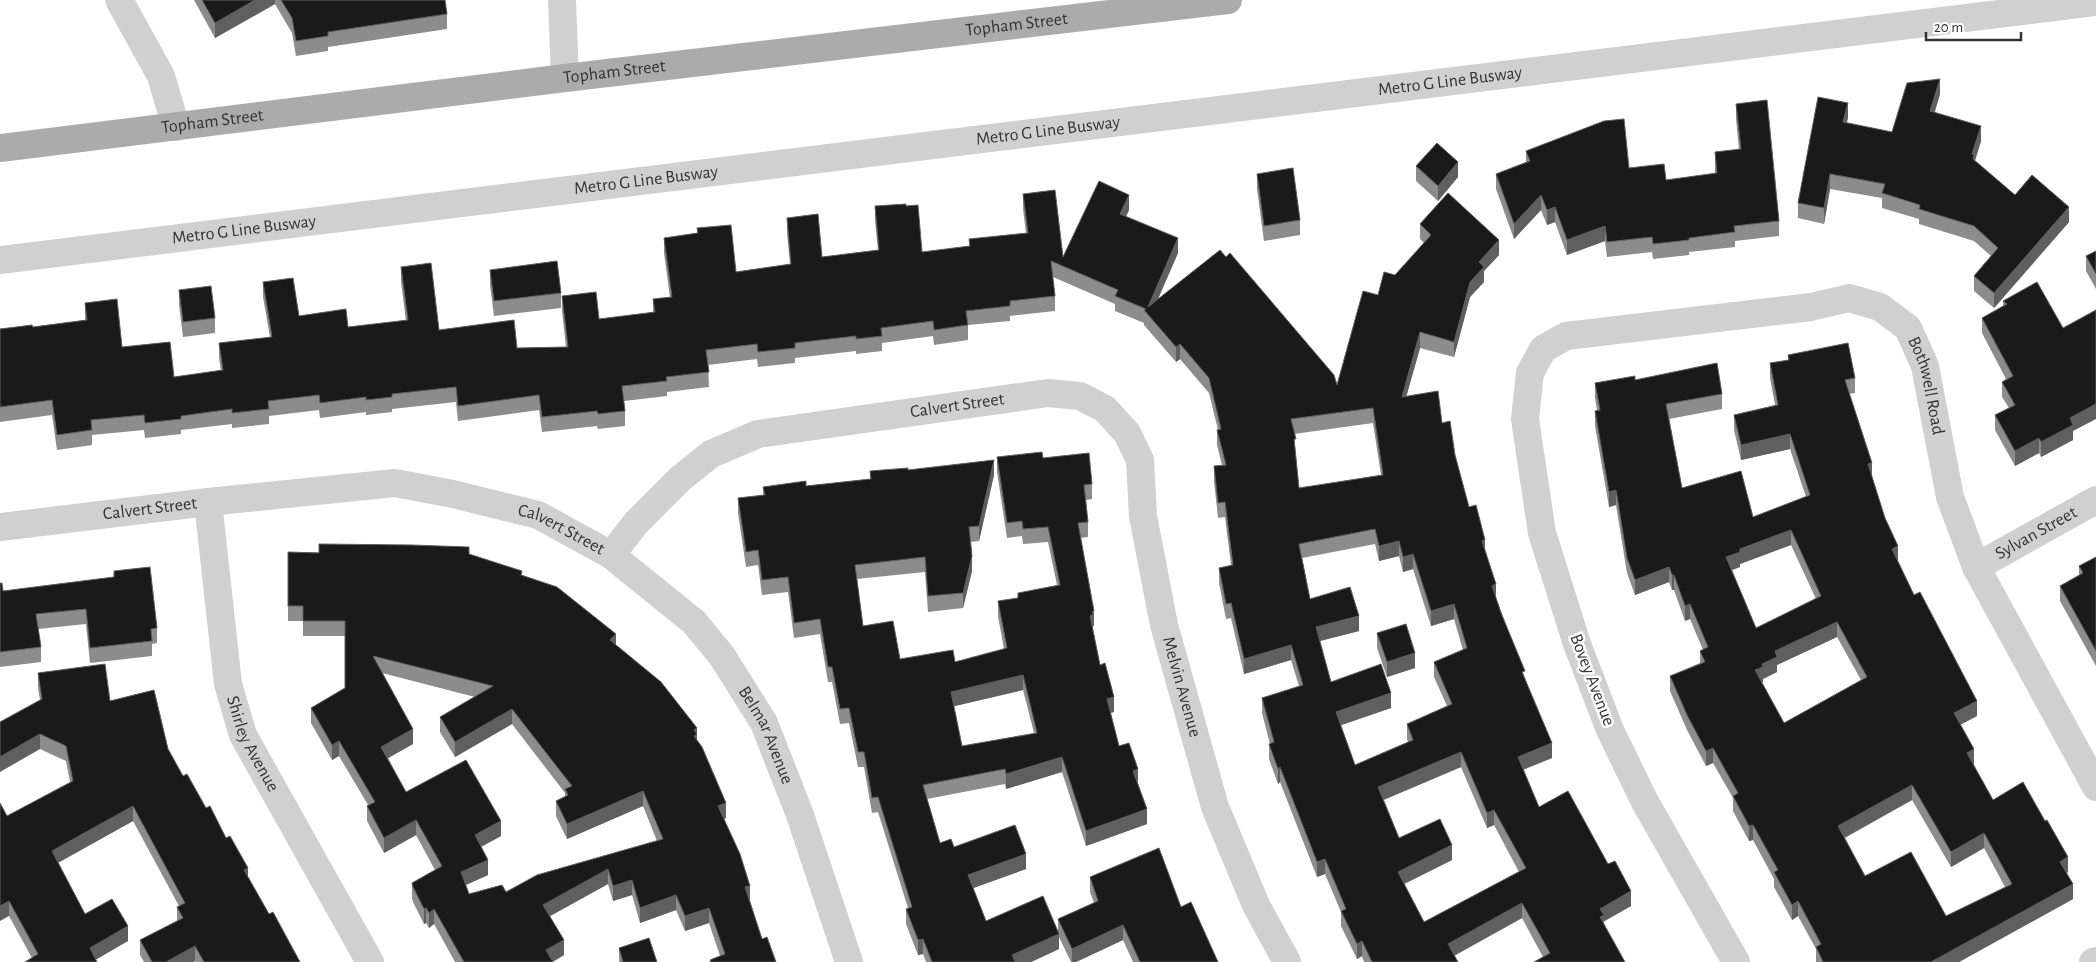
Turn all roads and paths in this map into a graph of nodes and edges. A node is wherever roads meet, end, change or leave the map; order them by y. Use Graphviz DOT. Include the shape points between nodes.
graph roads {
  1 [pos="119,0"];
  2 [pos="562,0"];
  3 [pos="1215,1"];
  4 [pos="2096,2"];
  5 [pos="565,78"];
  6 [pos="176,127"];
  7 [pos="0,148"];
  8 [pos="0,260"];
  9 [pos="1530,373"];
  10 [pos="1105,409"];
  11 [pos="2096,500"];
  12 [pos="208,502"];
  13 [pos="0,527"];
  14 [pos="611,555"];
  15 [pos="1976,567"];
  16 [pos="2096,788"];
  17 [pos="370,962"];
  18 [pos="849,962"];
  19 [pos="1287,962"];
  20 [pos="1736,962"];
  1 -- 6 [label="street" via="161,76"];
  2 -- 5 [label="street"];
  3 -- 5 [label="main road, Topham Street"];
  4 -- 8 [label="street, Metro G Line Busway"];
  5 -- 6 [label="main road, Topham Street"];
  6 -- 7 [label="main road, Topham Street"];
  9 -- 15 [label="street, Bothwell Road" via="1543,349 1566,336 1811,307 1849,298 1880,307 1908,328 1925,366 1950,497"];
  9 -- 20 [label="street, Bovey Avenue" via="1525,419 1542,533 1577,644 1610,730 1645,802"];
  10 -- 14 [label="street, Calvert Street" via="1080,396 1048,394 758,434 711,454 681,478 636,523"];
  10 -- 19 [label="street, Melvin Avenue" via="1127,433 1140,460 1143,516 1164,625 1215,807 1256,905"];
  11 -- 15 [label="street, Sylvan Street"];
  12 -- 13 [label="street, Calvert Street"];
  12 -- 14 [label="street, Calvert Street" via="395,483 538,515"];
  12 -- 17 [label="street, Shirley Avenue" via="228,684 243,736"];
  14 -- 18 [label="street, Belmar Avenue" via="694,622 722,656 764,723 800,815"];
  15 -- 16 [label="street, Bothwell Road"];
}
